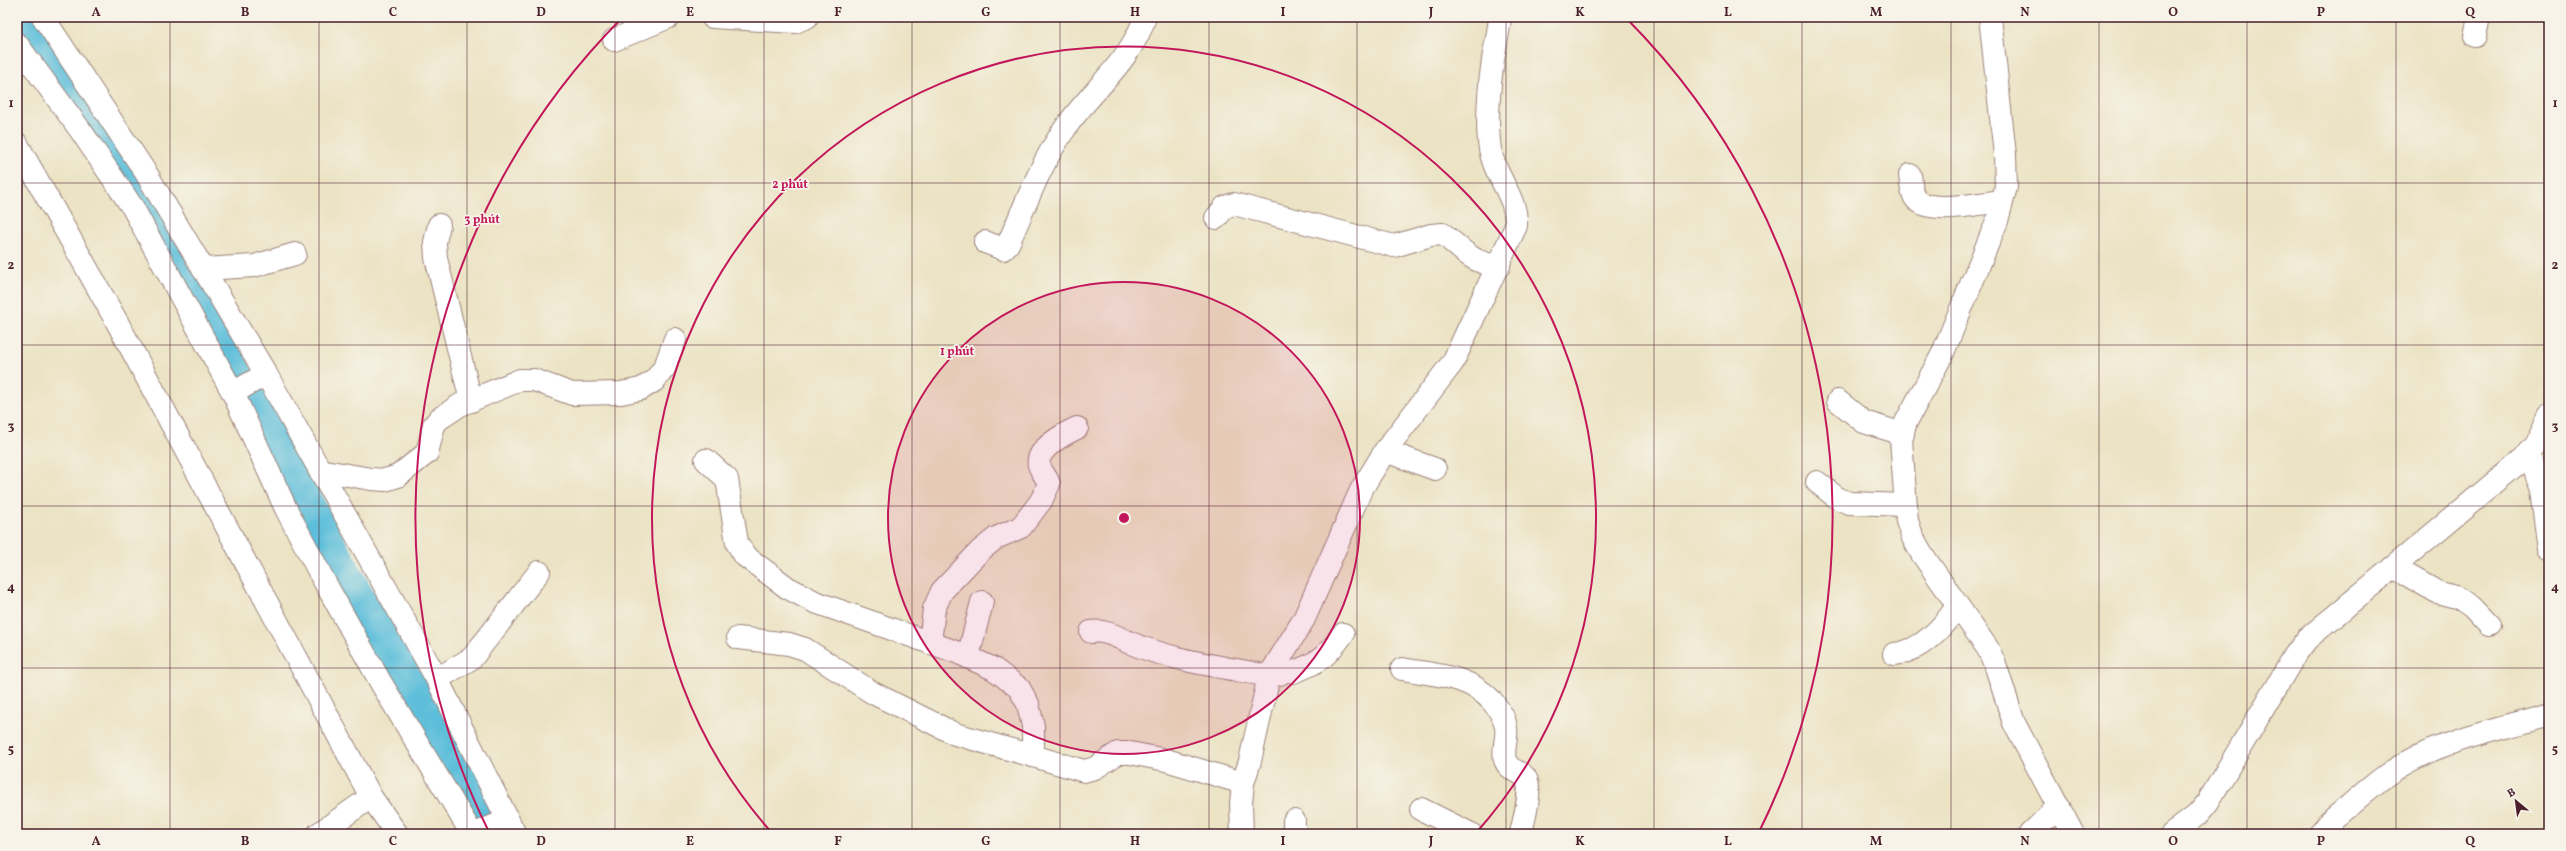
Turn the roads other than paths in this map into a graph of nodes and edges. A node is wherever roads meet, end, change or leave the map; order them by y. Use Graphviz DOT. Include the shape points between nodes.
graph roads {
  1 [pos="43,17"];
  2 [pos="669,17"];
  3 [pos="712,17"];
  4 [pos="807,17"];
  5 [pos="1145,17"];
  6 [pos="1500,17"];
  7 [pos="1990,17"];
  8 [pos="614,40"];
  9 [pos="17,44"];
  10 [pos="17,144"];
  11 [pos="1910,175"];
  12 [pos="2002,201"];
  13 [pos="1216,218"];
  14 [pos="439,225"];
  15 [pos="985,242"];
  16 [pos="295,254"];
  17 [pos="1499,266"];
  18 [pos="204,269"];
  19 [pos="675,339"];
  20 [pos="263,376"];
  21 [pos="236,392"];
  22 [pos="471,400"];
  23 [pos="1838,401"];
  24 [pos="2549,417"];
  25 [pos="1077,428"];
  26 [pos="1903,434"];
  27 [pos="1385,451"];
  28 [pos="2528,453"];
  29 [pos="706,460"];
  30 [pos="1435,469"];
  31 [pos="319,470"];
  32 [pos="1816,482"];
  33 [pos="1906,505"];
  34 [pos="2549,549"];
  35 [pos="2393,567"];
  36 [pos="539,572"];
  37 [pos="982,602"];
  38 [pos="1958,606"];
  39 [pos="2489,625"];
  40 [pos="1091,632"];
  41 [pos="1343,634"];
  42 [pos="738,638"];
  43 [pos="930,643"];
  44 [pos="1894,654"];
  45 [pos="968,657"];
  46 [pos="1402,669"];
  47 [pos="1281,674"];
  48 [pos="437,679"];
  49 [pos="2549,715"];
  50 [pos="1033,756"];
  51 [pos="1243,784"];
  52 [pos="371,797"];
  53 [pos="2059,806"];
  54 [pos="1421,809"];
  55 [pos="508,825"];
  56 [pos="318,834"];
  57 [pos="397,834"];
  58 [pos="475,834"];
  59 [pos="1242,834"];
  60 [pos="1471,834"];
  61 [pos="1520,834"];
  62 [pos="2030,834"];
  63 [pos="2073,834"];
  64 [pos="2172,834"];
  65 [pos="2320,834"];
  1 -- 18 [label="street" via="105,108"];
  2 -- 8 [label="street"];
  3 -- 4 [label="street" via="796,22"];
  5 -- 15 [label="street" via="1139,35 1066,127 1047,158 1008,244 1003,249"];
  6 -- 17 [label="street" via="1492,71 1490,148 1493,161 1517,215 1516,226"];
  7 -- 12 [label="street" via="2005,156 2006,187"];
  9 -- 21 [label="street" via="81,131 133,208"];
  10 -- 52 [label="street" via="121,329"];
  11 -- 12 [label="street" via="1913,194 1924,205 1944,207"];
  12 -- 26 [label="street" via="1998,221 1942,355 1906,422"];
  13 -- 17 [label="street" via="1225,207 1234,204 1394,246 1443,234 1467,256 1485,265"];
  14 -- 22 [label="street" via="435,242 436,258"];
  16 -- 18 [label="street" via="254,266"];
  17 -- 27 [label="street" via="1453,362"];
  18 -- 20 [label="street"];
  19 -- 22 [label="street" via="665,367 654,380 641,389 621,393 572,394 555,386 527,379"];
  20 -- 21 [label="street"];
  20 -- 31 [label="street"];
  21 -- 58 [label="street" via="286,509 323,579 381,683"];
  22 -- 31 [label="street" via="439,419 434,425 428,453 398,476 386,480 371,479"];
  23 -- 26 [label="street" via="1864,422"];
  24 -- 28 [label="street" via="2535,445"];
  25 -- 43 [label="street" via="1054,440 1040,459 1039,464 1048,484 1028,521 980,550 942,591 934,609"];
  26 -- 33 [label="street" via="1901,455"];
  27 -- 30 [label="street"];
  27 -- 47 [label="street" via="1361,490"];
  28 -- 34 [label="street" via="2541,490"];
  28 -- 35 [label="street"];
  29 -- 43 [label="street" via="727,479 737,543 745,556 762,571 815,602"];
  31 -- 48 [label="street"];
  32 -- 33 [label="street" via="1837,498 1849,503"];
  33 -- 38 [label="street" via="1913,538"];
  35 -- 39 [label="street" via="2437,592 2459,598 2472,606"];
  35 -- 64 [label="street" via="2307,640 2295,655 2208,802 2197,815"];
  36 -- 48 [label="street" via="472,658"];
  37 -- 45 [label="street"];
  38 -- 44 [label="street" via="1940,628 1910,650"];
  38 -- 53 [label="street" via="1993,659 2014,722"];
  40 -- 47 [label="street" via="1106,632 1178,658"];
  41 -- 47 [label="street" via="1324,658 1314,665"];
  42 -- 50 [label="street" via="789,644 805,650 873,693 955,734"];
  43 -- 45 [label="street"];
  45 -- 50 [label="street" via="994,669 1019,688 1028,704 1033,726"];
  46 -- 61 [label="street" via="1467,681 1482,690 1497,707 1507,728 1504,758 1508,766 1524,776 1528,783 1529,791"];
  47 -- 51 [label="street"];
  48 -- 55 [label="street"];
  49 -- 65 [label="street" via="2441,746 2416,758 2388,774 2327,824"];
  50 -- 51 [label="street" via="1084,771 1095,768 1118,753 1130,753 1166,760"];
  51 -- 59 [label="street"];
  52 -- 56 [label="street"];
  52 -- 57 [label="street"];
  53 -- 62 [label="street"];
  53 -- 63 [label="street"];
  54 -- 60 [label="street"];
  55 -- 58 [label="street"];
}
